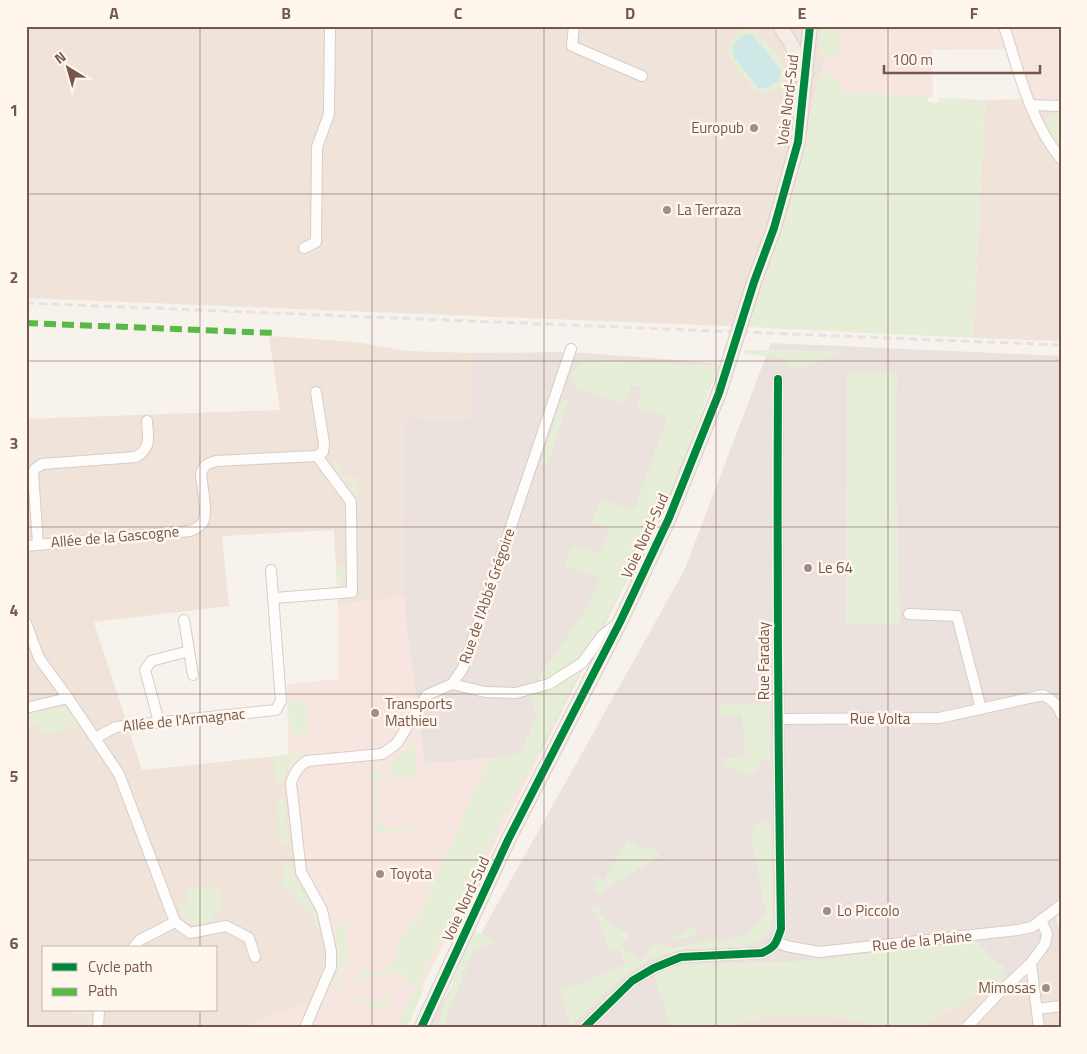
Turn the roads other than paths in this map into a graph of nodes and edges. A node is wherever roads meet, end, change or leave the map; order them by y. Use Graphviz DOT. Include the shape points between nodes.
graph roads {
  1 [pos="330,26"];
  2 [pos="574,26"];
  3 [pos="780,26"];
  4 [pos="810,26"];
  5 [pos="1004,26"];
  6 [pos="806,74"];
  7 [pos="642,76"];
  8 [pos="1030,105"];
  9 [pos="1061,106"];
  10 [pos="1061,159"];
  11 [pos="304,248"];
  12 [pos="571,349"];
  13 [pos="778,379"];
  14 [pos="316,392"];
  15 [pos="147,422"];
  16 [pos="317,456"];
  17 [pos="38,544"];
  18 [pos="26,546"];
  19 [pos="271,570"];
  20 [pos="274,598"];
  21 [pos="909,614"];
  22 [pos="184,620"];
  23 [pos="620,622"];
  24 [pos="26,623"];
  25 [pos="189,651"];
  26 [pos="193,675"];
  27 [pos="452,684"];
  28 [pos="68,698"];
  29 [pos="26,708"];
  30 [pos="981,709"];
  31 [pos="1061,714"];
  32 [pos="778,719"];
  33 [pos="159,722"];
  34 [pos="95,738"];
  35 [pos="1061,905"];
  36 [pos="1041,920"];
  37 [pos="176,922"];
  38 [pos="776,942"];
  39 [pos="135,946"];
  40 [pos="255,957"];
  41 [pos="1031,963"];
  42 [pos="1061,1006"];
  43 [pos="1036,1009"];
  44 [pos="99,1012"];
  45 [pos="98,1028"];
  46 [pos="305,1028"];
  47 [pos="421,1028"];
  48 [pos="584,1028"];
  49 [pos="966,1028"];
  50 [pos="1039,1028"];
  1 -- 11 [label="street" via="329,114 317,147 316,242"];
  2 -- 7 [label="street" via="572,46"];
  3 -- 6 [label="main road, Voie Nord-Sud"];
  4 -- 6 [label="main road, Voie Nord-Sud"];
  5 -- 8 [label="street"];
  6 -- 23 [label="main road, Voie Nord-Sud, bridge" via="798,142 774,228 719,393 670,518"];
  8 -- 9 [label="street"];
  8 -- 10 [label="street"];
  12 -- 27 [label="street, Rue de l'Abbé Grégoire" via="463,668"];
  13 -- 32 [label="street, Rue Faraday"];
  14 -- 16 [label="street" via="324,444"];
  15 -- 17 [label="street" via="148,446 136,457 42,464 35,469"];
  16 -- 17 [label="street, Allée de la Gascogne" via="207,464 201,474 205,514 197,528 190,531"];
  16 -- 20 [label="street" via="351,502 352,592"];
  17 -- 18 [label="street, Allée de la Gascogne"];
  19 -- 20 [label="street"];
  20 -- 33 [label="street, Allée de l'Armagnac" via="281,701 276,710"];
  21 -- 30 [label="street" via="957,616"];
  22 -- 25 [label="street"];
  23 -- 27 [label="street" via="602,636 582,663 549,684 516,693 485,692"];
  23 -- 47 [label="main road, Voie Nord-Sud" via="508,840"];
  24 -- 28 [label="street" via="39,658"];
  25 -- 26 [label="street"];
  25 -- 33 [label="street" via="151,661 145,670"];
  27 -- 46 [label="street" via="427,695 397,742 382,754 307,761 293,776 291,783 301,872 322,910 331,951 331,967"];
  28 -- 29 [label="street"];
  28 -- 34 [label="street"];
  30 -- 31 [label="street, Rue Volta" via="1043,695 1056,704"];
  30 -- 32 [label="street, Rue Volta" via="939,718"];
  32 -- 38 [label="street, Rue Faraday" via="781,929"];
  33 -- 34 [label="street, Allée de l'Armagnac" via="116,727"];
  34 -- 37 [label="street" via="119,774"];
  35 -- 36 [label="street, Rue de la Plaine"];
  36 -- 38 [label="street, Rue de la Plaine" via="1032,927 1018,930 819,952"];
  36 -- 41 [label="street" via="1047,934 1045,944"];
  37 -- 39 [label="street" via="140,940"];
  37 -- 40 [label="street" via="190,933 226,926 249,938"];
  38 -- 48 [label="street" via="762,953 680,957 654,968 632,981"];
  41 -- 43 [label="street"];
  41 -- 49 [label="street"];
  42 -- 43 [label="street"];
  43 -- 50 [label="street"];
  44 -- 45 [label="street"];
}
